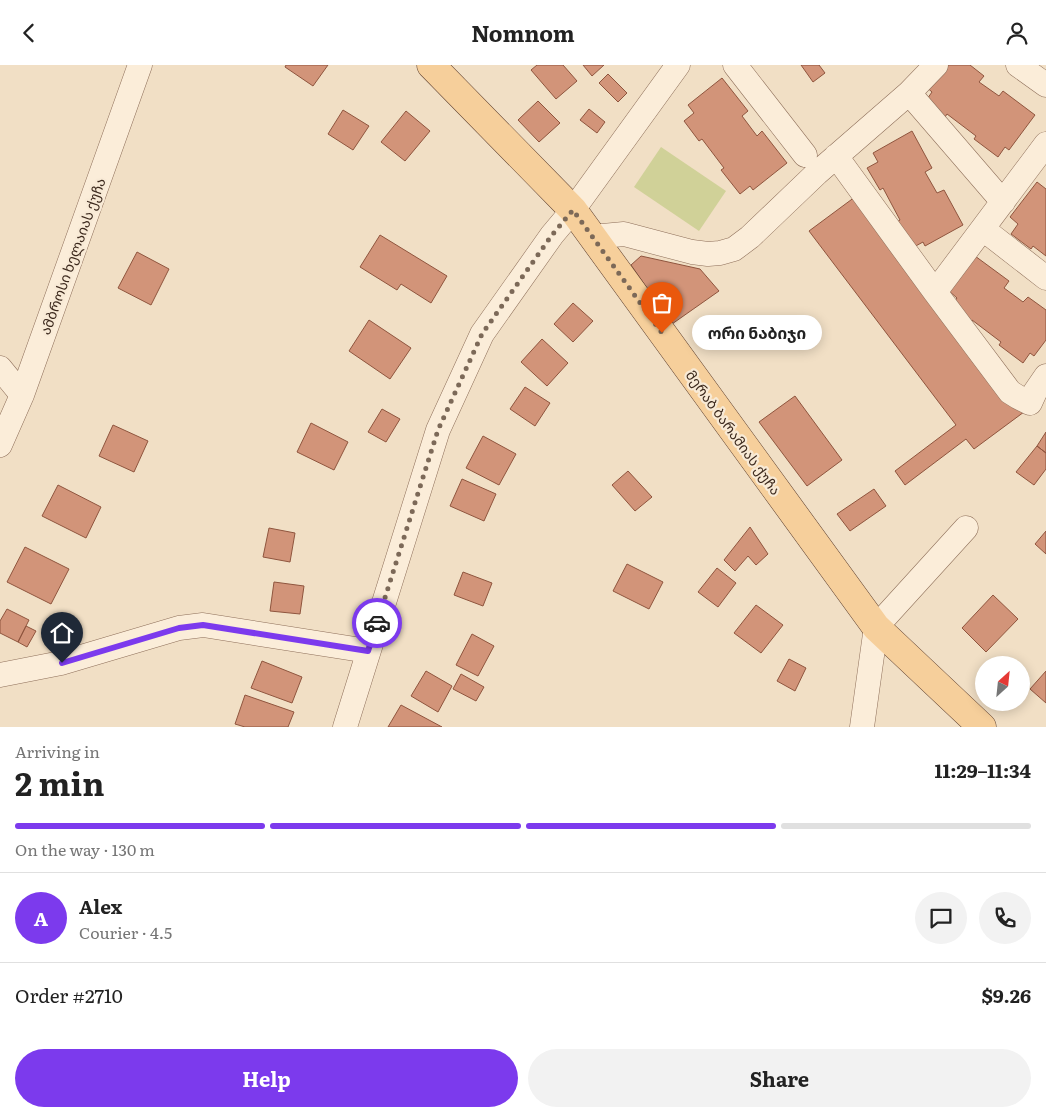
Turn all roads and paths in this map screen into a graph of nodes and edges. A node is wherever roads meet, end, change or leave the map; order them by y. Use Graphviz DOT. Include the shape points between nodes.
graph roads {
  1 [pos="140,65"];
  2 [pos="431,65"];
  3 [pos="678,65"];
  4 [pos="735,65"];
  5 [pos="936,65"];
  6 [pos="1018,65"];
  7 [pos="1046,85"];
  8 [pos="909,93"];
  9 [pos="805,155"];
  10 [pos="836,156"];
  11 [pos="1042,159"];
  12 [pos="1003,201"];
  13 [pos="571,214"];
  14 [pos="983,229"];
  15 [pos="592,237"];
  16 [pos="1046,278"];
  17 [pos="935,292"];
  18 [pos="0,368"];
  19 [pos="1046,376"];
  20 [pos="22,395"];
  21 [pos="0,445"];
  22 [pos="966,528"];
  23 [pos="876,627"];
  24 [pos="368,651"];
  25 [pos="0,675"];
  26 [pos="344,727"];
  27 [pos="862,727"];
  28 [pos="982,727"];
  1 -- 20 [label="street, ამბროსი ხელაიას ქუჩა"];
  2 -- 13 [label="main road, მერაბ ბარამიას ქუჩა"];
  3 -- 13 [label="street"];
  4 -- 9 [label="street"];
  5 -- 8 [label="street"];
  6 -- 7 [label="street"];
  8 -- 10 [label="street"];
  8 -- 12 [label="street"];
  10 -- 15 [label="street" via="734,249 708,254 624,234"];
  10 -- 17 [label="street"];
  11 -- 12 [label="street"];
  12 -- 14 [label="street"];
  13 -- 15 [label="main road, მერაბ ბარამიას ქუჩა"];
  13 -- 24 [label="street" via="552,235 482,334 438,430"];
  14 -- 16 [label="street"];
  14 -- 17 [label="street"];
  15 -- 23 [label="main road, მერაბ ბარამიას ქუჩა"];
  17 -- 19 [label="street" via="1010,392 1030,403"];
  18 -- 20 [label="street"];
  20 -- 21 [label="street, ამბროსი ხელაიას ქუჩა"];
  22 -- 23 [label="street"];
  23 -- 27 [label="street"];
  23 -- 28 [label="main road, მერაბ ბარამიას ქუჩა"];
  24 -- 25 [label="street" via="203,625 179,628 62,663"];
  24 -- 26 [label="street"];
}
